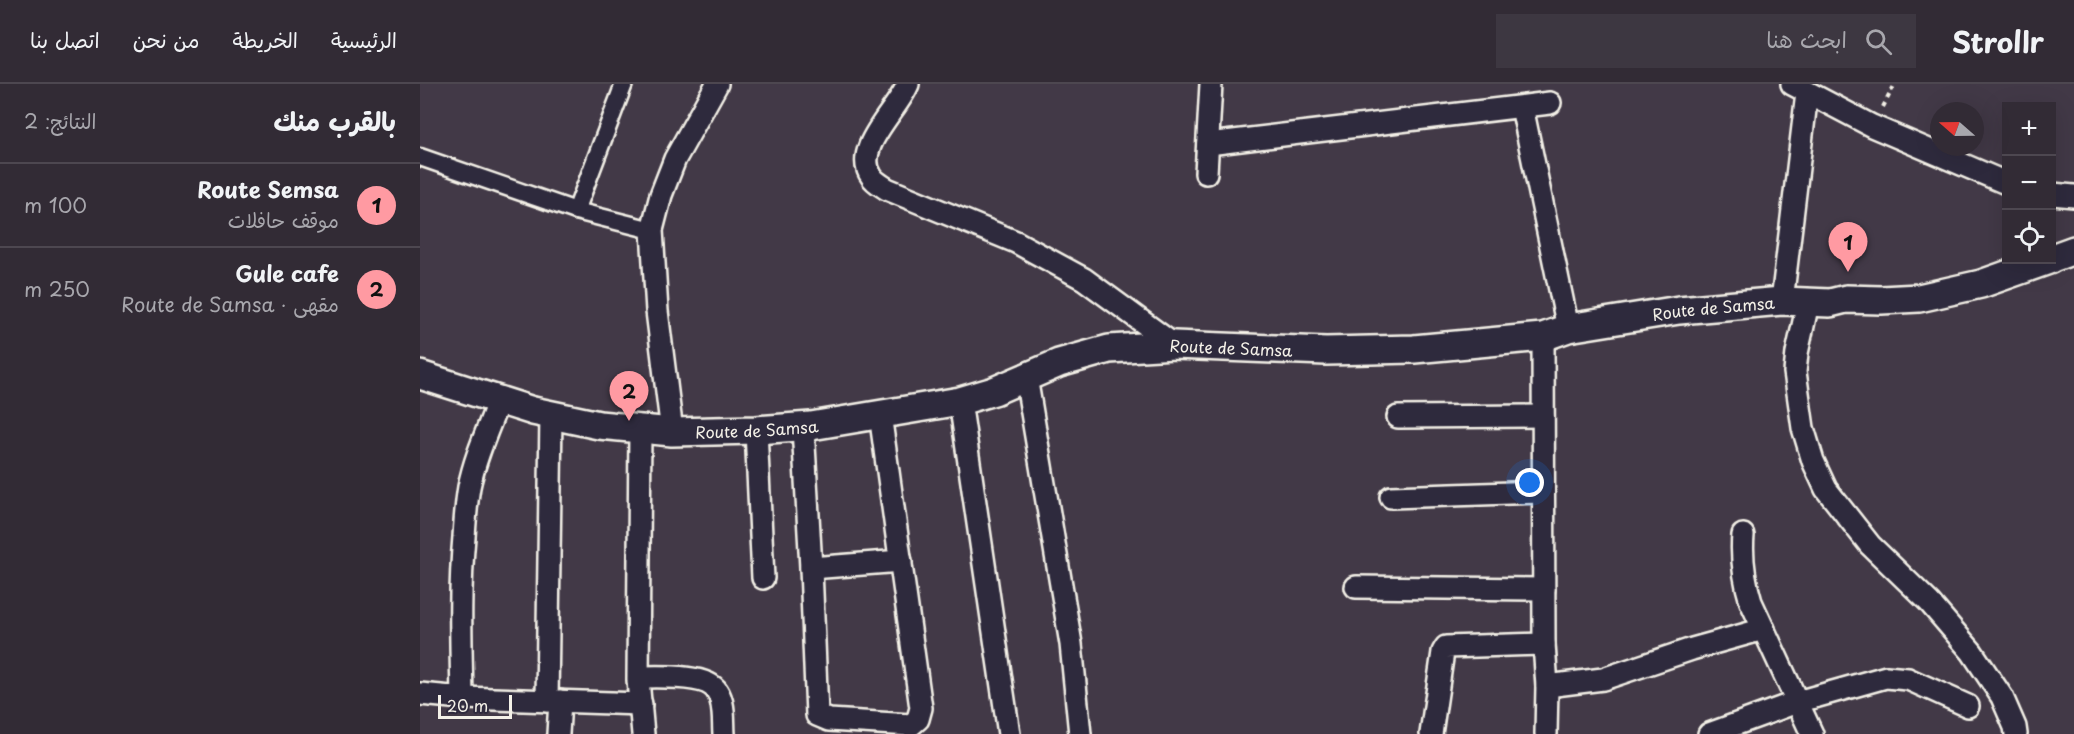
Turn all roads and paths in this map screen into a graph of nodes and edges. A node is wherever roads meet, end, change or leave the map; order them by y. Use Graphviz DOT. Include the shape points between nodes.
graph roads {
  1 [pos="624,84"];
  2 [pos="717,84"];
  3 [pos="908,84"];
  4 [pos="1211,84"];
  5 [pos="1800,89"];
  6 [pos="1550,103"];
  7 [pos="1522,106"];
  8 [pos="1208,144"];
  9 [pos="420,157"];
  10 [pos="1206,173"];
  11 [pos="2002,181"];
  12 [pos="2056,195"];
  13 [pos="2074,196"];
  14 [pos="576,211"];
  15 [pos="652,230"];
  16 [pos="2074,250"];
  17 [pos="2056,257"];
  18 [pos="2036,264"];
  19 [pos="1795,302"];
  20 [pos="1568,328"];
  21 [pos="1543,337"];
  22 [pos="1174,345"];
  23 [pos="420,375"];
  24 [pos="1026,377"];
  25 [pos="499,400"];
  26 [pos="960,401"];
  27 [pos="880,414"];
  28 [pos="551,415"];
  29 [pos="1543,416"];
  30 [pos="1398,417"];
  31 [pos="803,427"];
  32 [pos="640,429"];
  33 [pos="756,430"];
  34 [pos="672,432"];
  35 [pos="1543,492"];
  36 [pos="1391,497"];
  37 [pos="1743,535"];
  38 [pos="901,561"];
  39 [pos="811,568"];
  40 [pos="763,578"];
  41 [pos="1356,587"];
  42 [pos="1544,589"];
  43 [pos="1764,629"];
  44 [pos="1544,644"];
  45 [pos="639,676"];
  46 [pos="1547,686"];
  47 [pos="420,694"];
  48 [pos="462,698"];
  49 [pos="553,701"];
  50 [pos="1797,702"];
  51 [pos="641,704"];
  52 [pos="1968,706"];
  53 [pos="558,734"];
  54 [pos="643,734"];
  55 [pos="724,734"];
  56 [pos="1009,734"];
  57 [pos="1080,734"];
  58 [pos="1431,734"];
  59 [pos="1546,734"];
  60 [pos="1709,734"];
  61 [pos="1812,734"];
  62 [pos="2016,734"];
  1 -- 14 [label="street"];
  2 -- 15 [label="street" via="675,159"];
  3 -- 22 [label="street" via="870,142 867,165 872,178 887,189 1016,242 1084,279"];
  4 -- 8 [label="street"];
  5 -- 11 [label="street" via="1872,126"];
  5 -- 19 [label="street"];
  6 -- 7 [label="street"];
  7 -- 8 [label="street"];
  7 -- 20 [label="street"];
  8 -- 10 [label="street"];
  9 -- 14 [label="street"];
  12 -- 13 [label="street"];
  14 -- 15 [label="street"];
  15 -- 34 [label="street" via="657,311"];
  16 -- 17 [label="street, Route de Samsa"];
  18 -- 19 [label="street, Route de Samsa" via="1981,284 1919,298"];
  19 -- 20 [label="street, Route de Samsa" via="1679,310"];
  19 -- 62 [label="street" via="1795,372 1803,428 1826,489 1870,545 1929,602 1972,652 2002,697"];
  20 -- 21 [label="street, Route de Samsa"];
  21 -- 22 [label="street, Route de Samsa" via="1414,349 1326,351"];
  21 -- 29 [label="street"];
  22 -- 24 [label="street, Route de Samsa" via="1109,349"];
  23 -- 25 [label="street, Route de Samsa"];
  24 -- 26 [label="street, Route de Samsa"];
  24 -- 57 [label="street" via="1071,644"];
  25 -- 28 [label="street, Route de Samsa"];
  25 -- 48 [label="street" via="473,471 466,508 461,601"];
  26 -- 27 [label="street, Route de Samsa"];
  26 -- 56 [label="street"];
  27 -- 31 [label="street, Route de Samsa"];
  27 -- 38 [label="street"];
  28 -- 32 [label="street, Route de Samsa"];
  28 -- 49 [label="street"];
  29 -- 30 [label="street"];
  29 -- 35 [label="street"];
  31 -- 33 [label="street, Route de Samsa"];
  31 -- 39 [label="street"];
  32 -- 34 [label="street, Route de Samsa"];
  32 -- 45 [label="street"];
  33 -- 34 [label="street, Route de Samsa"];
  33 -- 40 [label="street"];
  35 -- 36 [label="street"];
  35 -- 42 [label="street"];
  37 -- 43 [label="street" via="1745,582"];
  38 -- 39 [label="street"];
  38 -- 39 [label="street" via="921,708 911,725 830,720 817,715"];
  41 -- 42 [label="street"];
  42 -- 44 [label="street"];
  43 -- 46 [label="street" via="1603,679"];
  43 -- 50 [label="street"];
  44 -- 46 [label="street"];
  44 -- 58 [label="street" via="1446,647"];
  45 -- 51 [label="street"];
  45 -- 55 [label="street" via="687,678 713,687 722,705"];
  46 -- 59 [label="street"];
  47 -- 48 [label="street"];
  48 -- 49 [label="street"];
  49 -- 51 [label="street"];
  49 -- 53 [label="street"];
  50 -- 52 [label="street" via="1886,677 1908,679"];
  50 -- 60 [label="street"];
  50 -- 61 [label="street"];
  51 -- 54 [label="street"];
}
